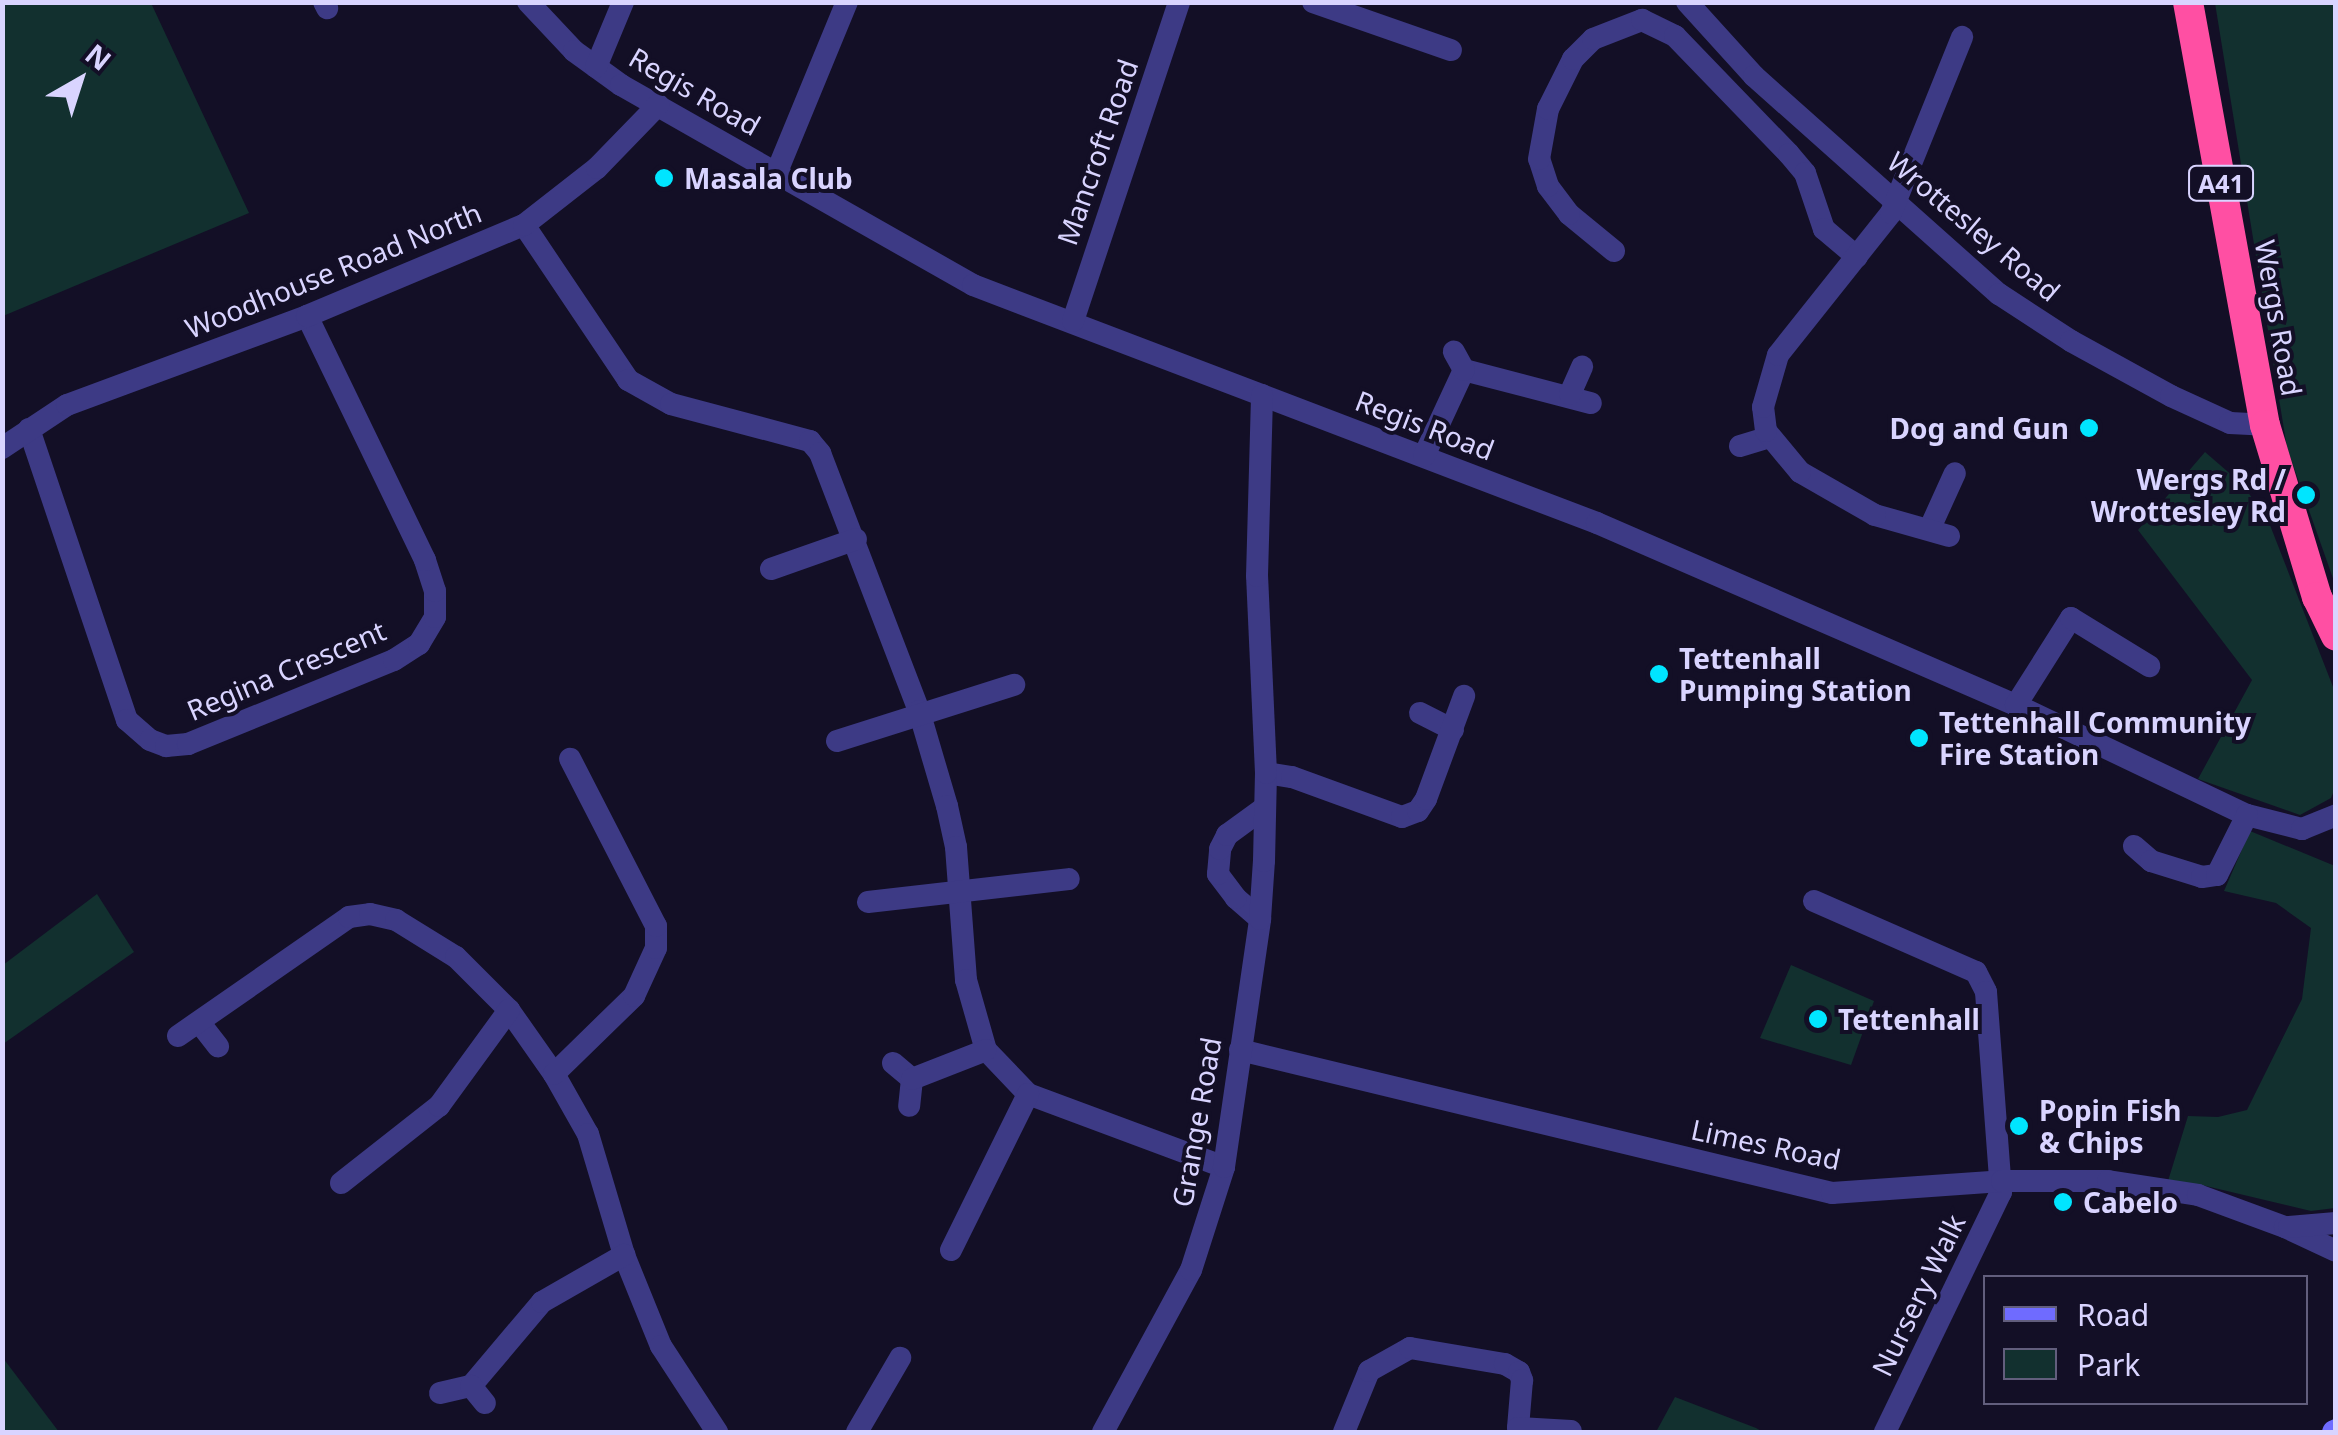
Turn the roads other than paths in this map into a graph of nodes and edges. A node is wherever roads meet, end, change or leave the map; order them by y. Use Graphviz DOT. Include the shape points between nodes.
graph roads {
  1 [pos="528,2"];
  2 [pos="623,2"];
  3 [pos="847,2"];
  4 [pos="1179,2"];
  5 [pos="1313,2"];
  6 [pos="1687,2"];
  7 [pos="2188,2"];
  8 [pos="1962,37"];
  9 [pos="1451,50"];
  10 [pos="596,67"];
  11 [pos="658,104"];
  12 [pos="776,174"];
  13 [pos="1897,201"];
  14 [pos="524,224"];
  15 [pos="1614,251"];
  16 [pos="1856,257"];
  17 [pos="307,316"];
  18 [pos="1072,321"];
  19 [pos="1582,367"];
  20 [pos="1262,395"];
  21 [pos="2265,424"];
  22 [pos="29,429"];
  23 [pos="1770,437"];
  24 [pos="1740,446"];
  25 [pos="2,448"];
  26 [pos="1424,456"];
  27 [pos="1955,473"];
  28 [pos="856,539"];
  29 [pos="771,569"];
  30 [pos="2336,636"];
  31 [pos="2150,666"];
  32 [pos="1014,684"];
  33 [pos="1464,696"];
  34 [pos="2016,705"];
  35 [pos="920,711"];
  36 [pos="1420,713"];
  37 [pos="1453,730"];
  38 [pos="832,742"];
  39 [pos="1266,772"];
  40 [pos="571,775"];
  41 [pos="1264,808"];
  42 [pos="2246,815"];
  43 [pos="2334,820"];
  44 [pos="2134,846"];
  45 [pos="1069,879"];
  46 [pos="960,891"];
  47 [pos="863,900"];
  48 [pos="1814,901"];
  49 [pos="1260,919"];
  50 [pos="508,1010"];
  51 [pos="198,1022"];
  52 [pos="178,1036"];
  53 [pos="218,1046"];
  54 [pos="986,1050"];
  55 [pos="1240,1050"];
  56 [pos="893,1063"];
  57 [pos="554,1074"];
  58 [pos="912,1079"];
  59 [pos="1028,1094"];
  60 [pos="909,1106"];
  61 [pos="1224,1166"];
  62 [pos="2002,1181"];
  63 [pos="341,1184"];
  64 [pos="2336,1223"];
  65 [pos="2285,1227"];
  66 [pos="951,1250"];
  67 [pos="2336,1252"];
  68 [pos="624,1255"];
  69 [pos="1475,1332"];
  70 [pos="1470,1357"];
  71 [pos="900,1358"];
  72 [pos="440,1392"];
  73 [pos="1571,1431"];
  74 [pos="718,1432"];
  75 [pos="857,1432"];
  76 [pos="1103,1432"];
  77 [pos="1344,1432"];
  78 [pos="1885,1432"];
  1 -- 10 [label="street, Regis Road"];
  2 -- 10 [label="street"];
  3 -- 12 [label="street"];
  4 -- 18 [label="street, Mancroft Road"];
  5 -- 9 [label="street"];
  6 -- 13 [label="street, Wrottesley Road" via="1754,76"];
  7 -- 21 [label="highway, Wergs Road / A41"];
  8 -- 13 [label="street"];
  10 -- 11 [label="street, Regis Road"];
  11 -- 12 [label="street, Regis Road"];
  11 -- 14 [label="street, Woodhouse Road North" via="597,168"];
  12 -- 18 [label="street, Regis Road" via="973,285"];
  13 -- 16 [label="street"];
  13 -- 21 [label="street, Wrottesley Road" via="1999,294 2070,342 2230,423"];
  14 -- 17 [label="street, Woodhouse Road North"];
  14 -- 28 [label="street" via="628,380 672,404 810,441"];
  15 -- 16 [label="street" via="1580,238 1539,159 1560,79 1593,39 1642,20 1674,36 1789,154 1806,173 1824,229"];
  16 -- 23 [label="street" via="1778,355 1763,407"];
  17 -- 22 [label="street, Woodhouse Road North" via="67,405"];
  17 -- 22 [label="street, Regina Crescent" via="426,560 434,617 419,644 394,660 188,744 150,740 127,720"];
  18 -- 20 [label="street, Regis Road"];
  19 -- 26 [label="street" via="1580,398 1459,361"];
  20 -- 26 [label="street, Regis Road"];
  20 -- 39 [label="street, Grange Road" via="1257,576"];
  21 -- 30 [label="highway, Wergs Road / A41"];
  22 -- 25 [label="street, Woodhouse Road North"];
  23 -- 24 [label="street"];
  23 -- 27 [label="street" via="1800,472 1843,499 1939,532"];
  26 -- 34 [label="street, Regis Road" via="1597,523"];
  28 -- 29 [label="street"];
  28 -- 35 [label="street"];
  31 -- 34 [label="street" via="2071,618"];
  32 -- 35 [label="street"];
  33 -- 37 [label="street"];
  34 -- 42 [label="street, Regis Road"];
  35 -- 38 [label="street"];
  35 -- 46 [label="street" via="947,806"];
  36 -- 37 [label="street"];
  37 -- 39 [label="street" via="1426,799 1418,811 1402,816"];
  39 -- 41 [label="street, Grange Road"];
  40 -- 57 [label="street" via="656,926 656,948 634,996"];
  41 -- 49 [label="street, Grange Road"];
  41 -- 49 [label="street" via="1228,835 1218,874"];
  42 -- 43 [label="street, Regis Road" via="2302,828"];
  42 -- 44 [label="street" via="2217,876 2151,862"];
  45 -- 46 [label="street"];
  46 -- 47 [label="street"];
  46 -- 54 [label="street" via="966,980"];
  48 -- 62 [label="street" via="1976,972 1986,992"];
  49 -- 55 [label="street, Grange Road"];
  50 -- 51 [label="street" via="456,957 396,920 370,914 349,917 308,942"];
  50 -- 57 [label="street"];
  50 -- 63 [label="street" via="439,1106 368,1179"];
  51 -- 52 [label="street"];
  51 -- 53 [label="street"];
  54 -- 58 [label="street"];
  54 -- 59 [label="street"];
  55 -- 61 [label="street, Grange Road"];
  55 -- 62 [label="street, Limes Road" via="1832,1193"];
  56 -- 58 [label="street"];
  57 -- 68 [label="street" via="588,1134"];
  58 -- 60 [label="street"];
  59 -- 61 [label="street"];
  59 -- 66 [label="street"];
  61 -- 76 [label="street, Grange Road" via="1191,1270"];
  62 -- 65 [label="street, Limes Road" via="2124,1183 2198,1195"];
  62 -- 78 [label="street, Nursery Walk"];
  64 -- 65 [label="street, Limes Road"];
  65 -- 67 [label="street, Limes Road"];
  68 -- 72 [label="street" via="542,1302 478,1394"];
  68 -- 74 [label="street" via="661,1346"];
  69 -- 70 [label="street"];
  70 -- 73 [label="street" via="1519,1372 1518,1428"];
  70 -- 77 [label="street" via="1410,1348 1388,1357 1369,1371"];
  71 -- 75 [label="street"];
}
